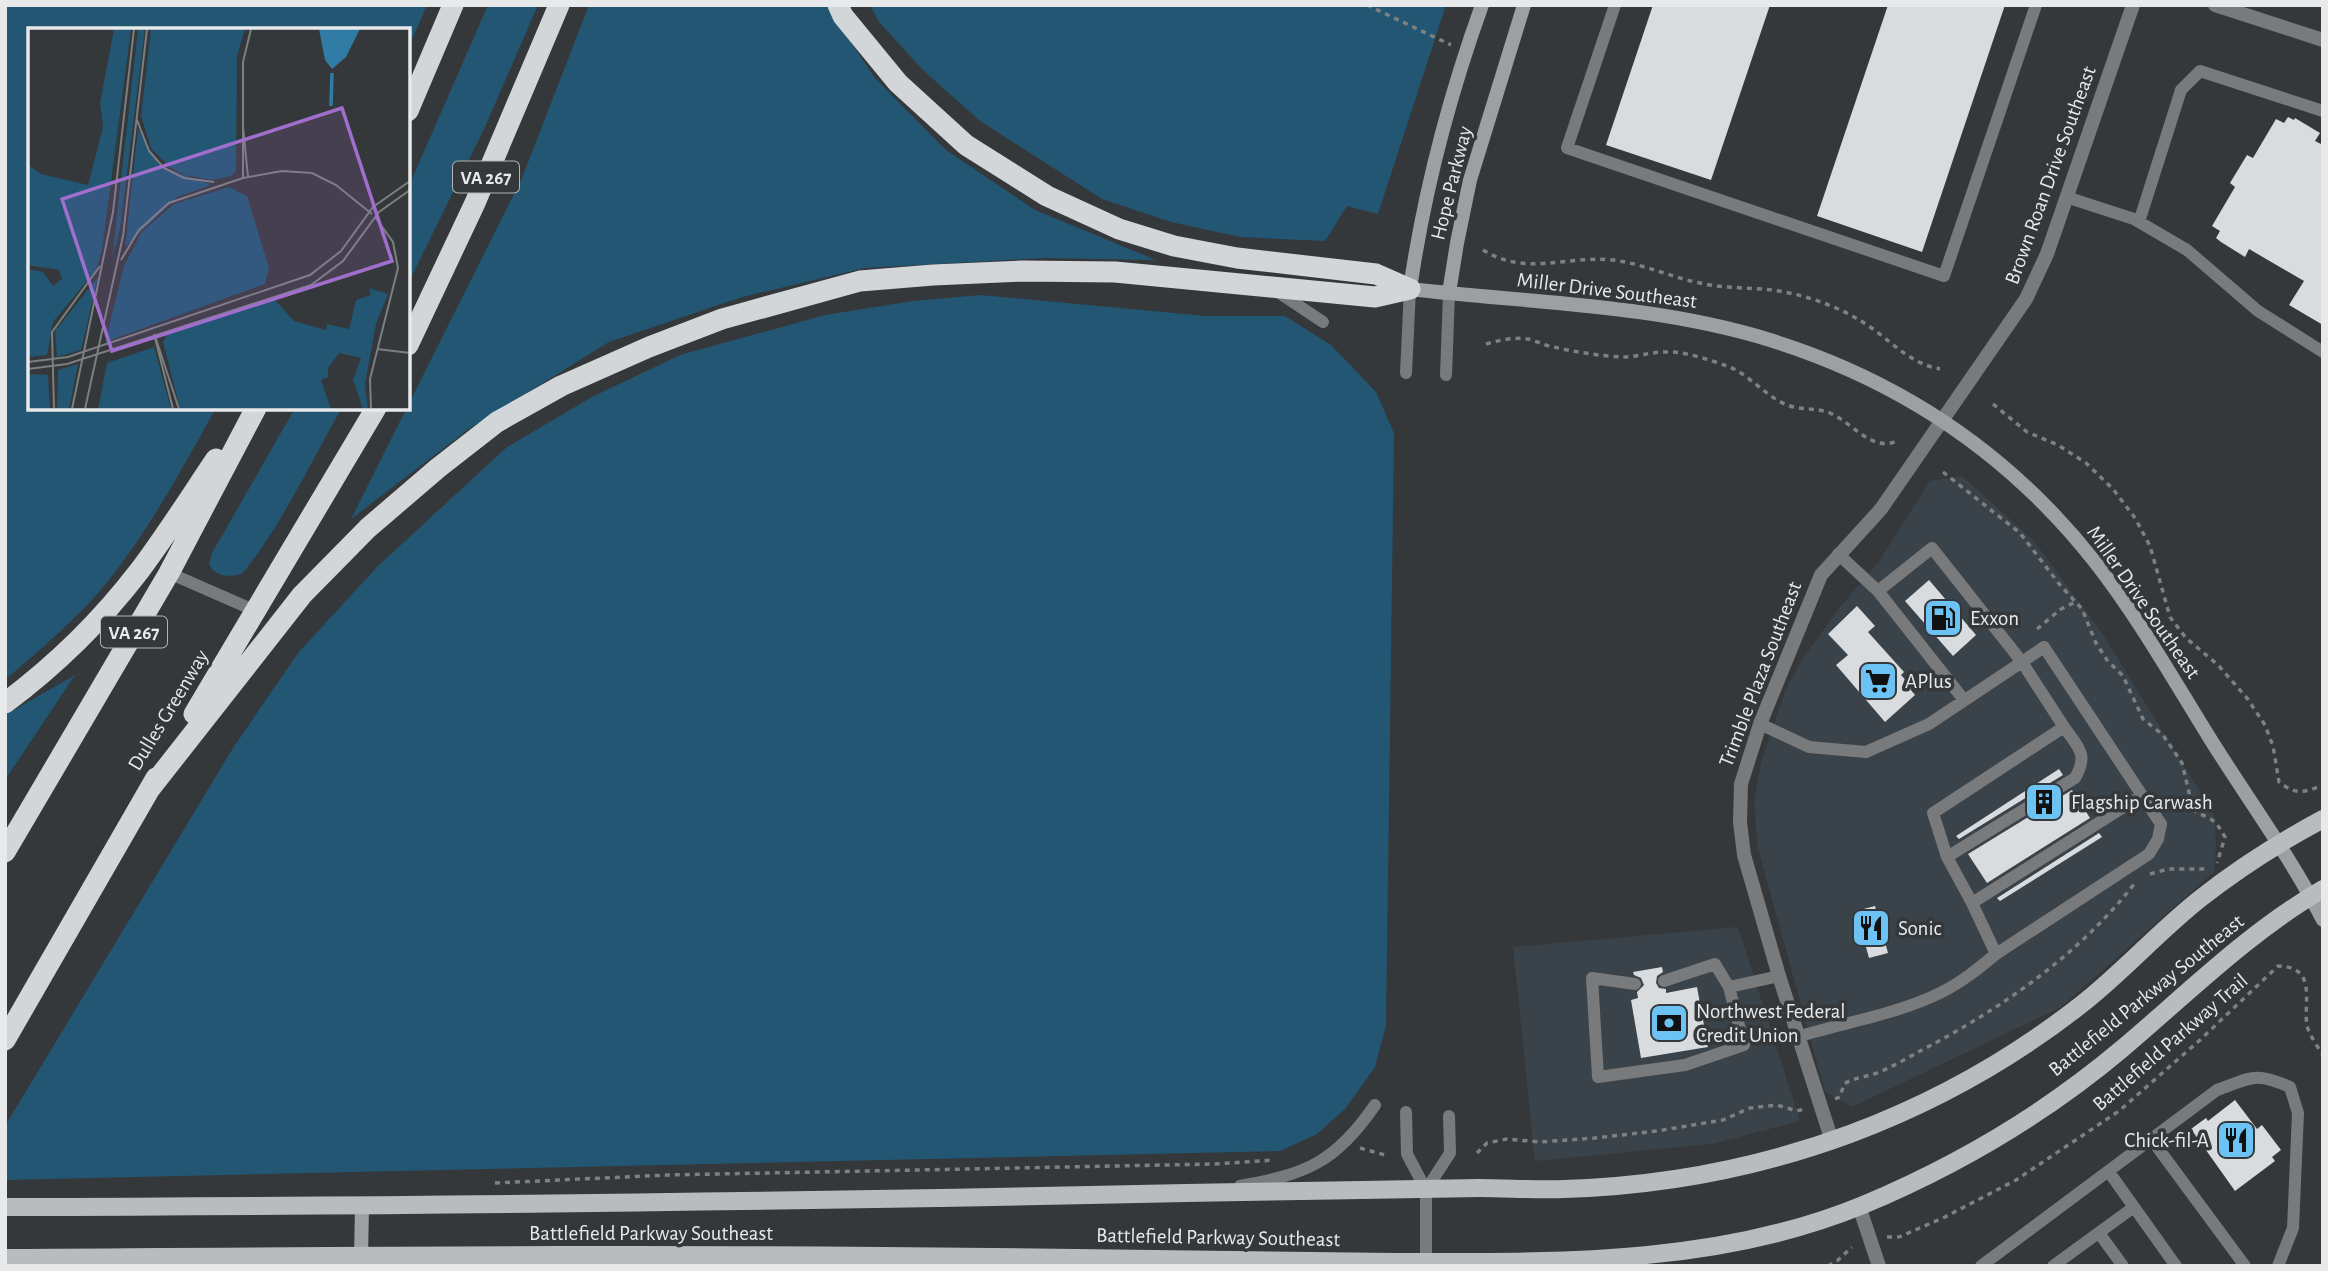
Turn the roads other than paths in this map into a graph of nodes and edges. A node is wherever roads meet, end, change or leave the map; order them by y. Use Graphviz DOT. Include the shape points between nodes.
graph roads {
  1 [pos="453,5"];
  2 [pos="559,5"];
  3 [pos="838,5"];
  4 [pos="1482,5"];
  5 [pos="1524,5"];
  6 [pos="1615,5"];
  7 [pos="2036,5"];
  8 [pos="2133,5"];
  9 [pos="2215,5"];
  10 [pos="2323,40"];
  11 [pos="410,106"];
  12 [pos="2323,111"];
  13 [pos="2066,197"];
  14 [pos="2139,222"];
  15 [pos="1261,286"];
  16 [pos="1410,289"];
  17 [pos="1449,293"];
  18 [pos="1324,322"];
  19 [pos="410,341"];
  20 [pos="2323,352"];
  21 [pos="1406,373"];
  22 [pos="1446,375"];
  23 [pos="252,410"];
  24 [pos="252,410"];
  25 [pos="375,410"];
  26 [pos="1943,420"];
  27 [pos="1838,554"];
  28 [pos="169,573"];
  29 [pos="1878,592"];
  30 [pos="256,611"];
  31 [pos="2022,662"];
  32 [pos="1964,700"];
  33 [pos="5,703"];
  34 [pos="1760,724"];
  35 [pos="2064,727"];
  36 [pos="149,790"];
  37 [pos="2141,796"];
  38 [pos="2323,819"];
  39 [pos="2278,844"];
  40 [pos="5,852"];
  41 [pos="1947,858"];
  42 [pos="2317,893"];
  43 [pos="1972,903"];
  44 [pos="2323,920"];
  45 [pos="1996,954"];
  46 [pos="1779,976"];
  47 [pos="1664,981"];
  48 [pos="1635,984"];
  49 [pos="1730,987"];
  50 [pos="1800,1036"];
  51 [pos="5,1040"];
  52 [pos="1375,1105"];
  53 [pos="1406,1112"];
  54 [pos="1450,1116"];
  55 [pos="2152,1140"];
  56 [pos="1832,1141"];
  57 [pos="2109,1172"];
  58 [pos="1426,1190"];
  59 [pos="1196,1193"];
  60 [pos="1859,1206"];
  61 [pos="5,1207"];
  62 [pos="362,1207"];
  63 [pos="2134,1207"];
  64 [pos="2099,1233"];
  65 [pos="459,1256"];
  66 [pos="5,1258"];
  67 [pos="361,1263"];
  68 [pos="1426,1264"];
  69 [pos="442,1266"];
  70 [pos="1879,1266"];
  71 [pos="1982,1266"];
  72 [pos="2053,1266"];
  73 [pos="2123,1266"];
  74 [pos="2176,1266"];
  75 [pos="2245,1266"];
  76 [pos="2278,1266"];
  1 -- 11 [label="highway"];
  2 -- 19 [label="highway, VA 267" via="475,203"];
  3 -- 16 [label="highway" via="898,83 966,145 1047,196 1119,229 1174,246 1376,274"];
  4 -- 16 [label="main road, Hope Parkway" via="1436,154"];
  5 -- 17 [label="main road, Hope Parkway" via="1470,180"];
  6 -- 7 [label="lane" via="1567,148 1944,276"];
  8 -- 13 [label="street, Brown Roan Drive Southeast"];
  9 -- 10 [label="street"];
  12 -- 14 [label="lane" via="2200,71 2181,90"];
  13 -- 14 [label="lane"];
  13 -- 26 [label="street, Brown Roan Drive Southeast" via="2026,299"];
  14 -- 20 [label="lane" via="2187,250 2258,311"];
  15 -- 16 [label="highway" via="1375,297"];
  15 -- 18 [label="lane" via="1286,296"];
  15 -- 36 [label="highway" via="1102,271 860,281 722,319 561,386 497,422 368,528 302,595"];
  16 -- 17 [label="main road, Miller Drive Southeast"];
  16 -- 21 [label="lane, Hope Parkway"];
  17 -- 22 [label="lane, Hope Parkway"];
  17 -- 26 [label="main road, Miller Drive Southeast" via="1633,311 1724,328 1851,370"];
  23 -- 28 [label="highway, VA 267"];
  24 -- 33 [label="highway" via="139,571 85,635"];
  25 -- 30 [label="highway, Dulles Greenway"];
  26 -- 27 [label="street, Trimble Plaza Southeast" via="1881,509"];
  26 -- 39 [label="main road, Miller Drive Southeast" via="2024,484 2097,564"];
  27 -- 29 [label="lane"];
  27 -- 34 [label="street, Trimble Plaza Southeast" via="1821,575"];
  28 -- 30 [label="lane"];
  28 -- 40 [label="highway, VA 267"];
  29 -- 31 [label="lane" via="1932,548"];
  29 -- 32 [label="lane"];
  30 -- 36 [label="highway, Dulles Greenway"];
  31 -- 32 [label="lane"];
  31 -- 35 [label="lane"];
  31 -- 37 [label="lane" via="2044,648"];
  32 -- 34 [label="lane" via="1929,724 1867,752 1809,747"];
  34 -- 46 [label="street, Trimble Plaza Southeast" via="1741,784 1740,822 1744,855"];
  35 -- 41 [label="lane" via="1933,813"];
  35 -- 41 [label="lane" via="2082,753 2082,766 2075,778"];
  36 -- 51 [label="highway, Dulles Greenway"];
  37 -- 43 [label="lane"];
  37 -- 45 [label="lane" via="2161,824 2149,854"];
  38 -- 39 [label="main road, Battlefield Parkway Southeast"];
  39 -- 42 [label="main road, Miller Drive Southeast"];
  39 -- 56 [label="main road, Battlefield Parkway Southeast" via="2196,901 2084,1003 2031,1041 1907,1111"];
  41 -- 43 [label="lane"];
  42 -- 44 [label="main road, Miller Drive Southeast"];
  42 -- 60 [label="main road, Battlefield Parkway Southeast" via="2247,941 2062,1094 1964,1157"];
  43 -- 45 [label="lane"];
  45 -- 50 [label="lane" via="1934,995"];
  46 -- 49 [label="lane"];
  46 -- 50 [label="street, Trimble Plaza Southeast"];
  47 -- 49 [label="lane" via="1714,964"];
  48 -- 49 [label="lane" via="1592,978 1598,1077 1685,1065 1744,1045"];
  50 -- 56 [label="street, Trimble Plaza Southeast"];
  52 -- 59 [label="lane" via="1343,1145 1310,1168"];
  53 -- 58 [label="lane" via="1407,1154"];
  54 -- 58 [label="lane" via="1450,1153"];
  55 -- 57 [label="lane"];
  55 -- 75 [label="lane"];
  55 -- 76 [label="lane" via="2217,1090 2254,1076 2290,1087 2298,1113 2293,1228"];
  56 -- 58 [label="main road, Battlefield Parkway Southeast" via="1681,1178 1564,1189"];
  57 -- 63 [label="lane"];
  57 -- 71 [label="lane"];
  58 -- 59 [label="main road, Battlefield Parkway Southeast"];
  58 -- 68 [label="lane"];
  59 -- 62 [label="main road, Battlefield Parkway Southeast"];
  60 -- 68 [label="main road, Battlefield Parkway Southeast" via="1726,1244 1661,1254 1587,1261"];
  60 -- 70 [label="street"];
  61 -- 62 [label="main road, Battlefield Parkway Southeast"];
  62 -- 67 [label="main road"];
  63 -- 64 [label="lane"];
  63 -- 74 [label="lane"];
  64 -- 72 [label="lane"];
  64 -- 73 [label="lane"];
  65 -- 67 [label="main road, Battlefield Parkway Southeast"];
  65 -- 68 [label="main road, Battlefield Parkway Southeast" via="910,1256"];
  65 -- 69 [label="main road"];
  66 -- 67 [label="main road, Battlefield Parkway Southeast"];
}
